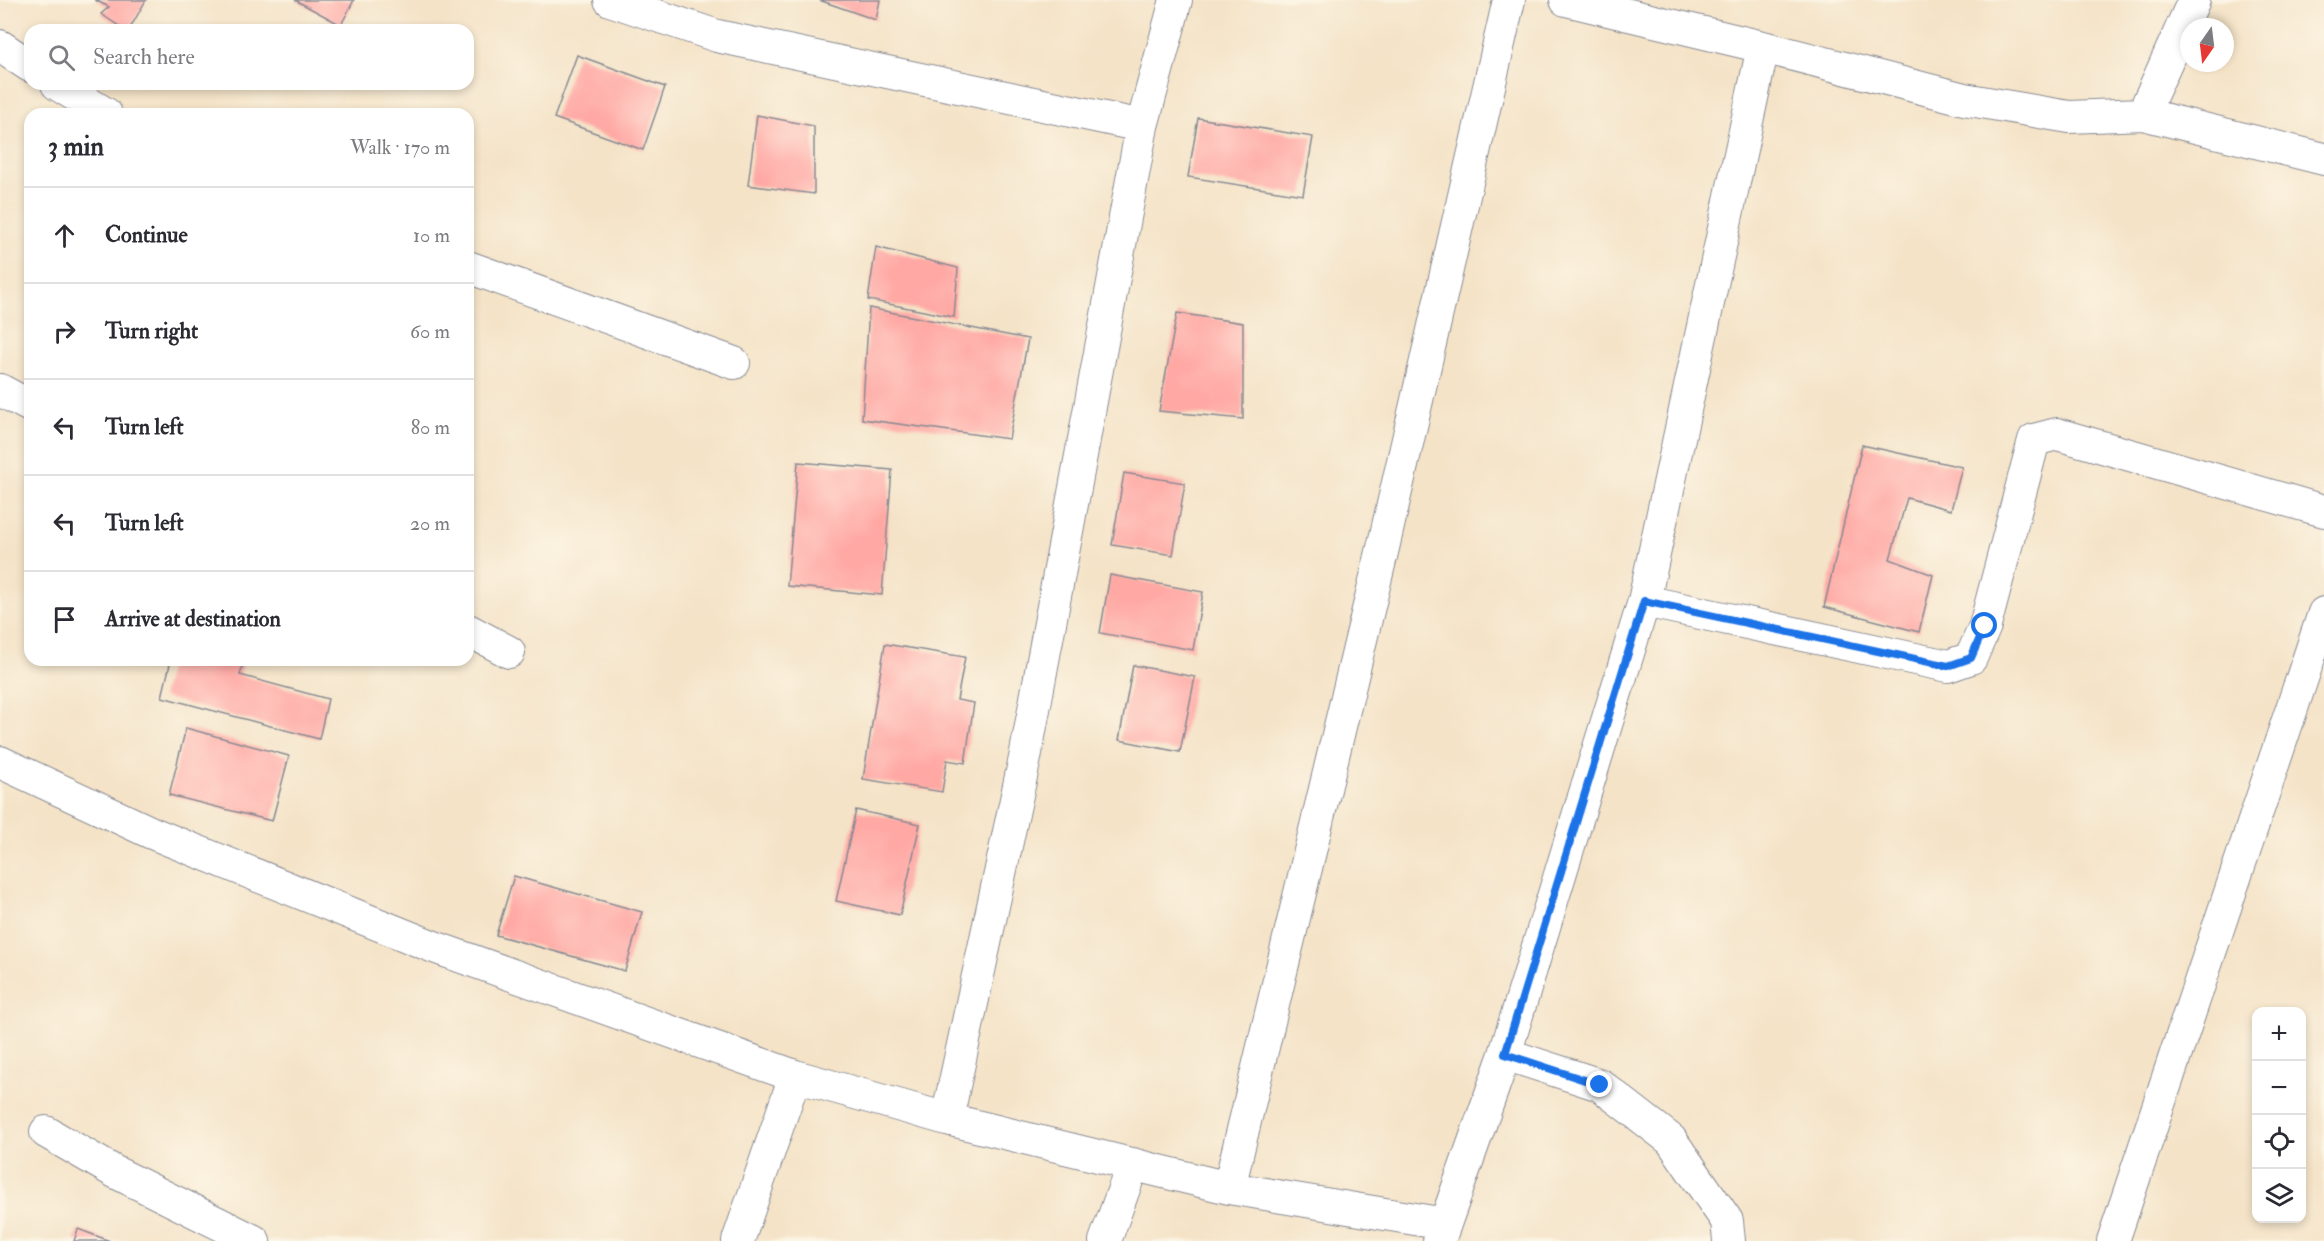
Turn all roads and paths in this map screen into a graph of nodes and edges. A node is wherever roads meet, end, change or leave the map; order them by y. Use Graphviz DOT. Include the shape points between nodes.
graph roads {
  1 [pos="610,0"];
  2 [pos="1176,0"];
  3 [pos="1509,0"];
  4 [pos="1566,0"];
  5 [pos="2194,0"];
  6 [pos="0,46"];
  7 [pos="1763,46"];
  8 [pos="24,62"];
  9 [pos="67,90"];
  10 [pos="96,108"];
  11 [pos="2143,114"];
  12 [pos="1142,126"];
  13 [pos="2324,159"];
  14 [pos="474,269"];
  15 [pos="734,363"];
  16 [pos="0,390"];
  17 [pos="24,403"];
  18 [pos="2324,511"];
  19 [pos="1644,601"];
  20 [pos="2324,613"];
  21 [pos="474,633"];
  22 [pos="509,651"];
  23 [pos="0,762"];
  24 [pos="1505,1054"];
  25 [pos="795,1076"];
  26 [pos="947,1119"];
  27 [pos="46,1132"];
  28 [pos="1133,1164"];
  29 [pos="1229,1188"];
  30 [pos="1442,1233"];
  31 [pos="254,1241"];
  32 [pos="738,1241"];
  33 [pos="1105,1241"];
  34 [pos="1729,1241"];
  35 [pos="2113,1241"];
  1 -- 12 [label="street" via="717,36"];
  2 -- 12 [label="street"];
  3 -- 29 [label="street" via="1383,548"];
  4 -- 7 [label="street"];
  5 -- 11 [label="street"];
  6 -- 8 [label="street"];
  7 -- 11 [label="street" via="1964,99 2069,117"];
  7 -- 19 [label="street"];
  9 -- 10 [label="street"];
  11 -- 13 [label="street"];
  12 -- 26 [label="street" via="1025,758"];
  14 -- 15 [label="street"];
  16 -- 17 [label="street"];
  18 -- 19 [label="street" via="2056,434 2034,440 1985,626 1971,658 1948,666"];
  19 -- 24 [label="street"];
  20 -- 35 [label="street"];
  21 -- 22 [label="street"];
  23 -- 25 [label="street" via="152,833 434,947"];
  24 -- 30 [label="street"];
  24 -- 34 [label="street" via="1600,1085 1671,1140 1726,1221"];
  25 -- 26 [label="street"];
  25 -- 32 [label="street"];
  26 -- 28 [label="street"];
  27 -- 31 [label="street" via="115,1172"];
  28 -- 29 [label="street"];
  28 -- 33 [label="street"];
  29 -- 30 [label="street"];
}
